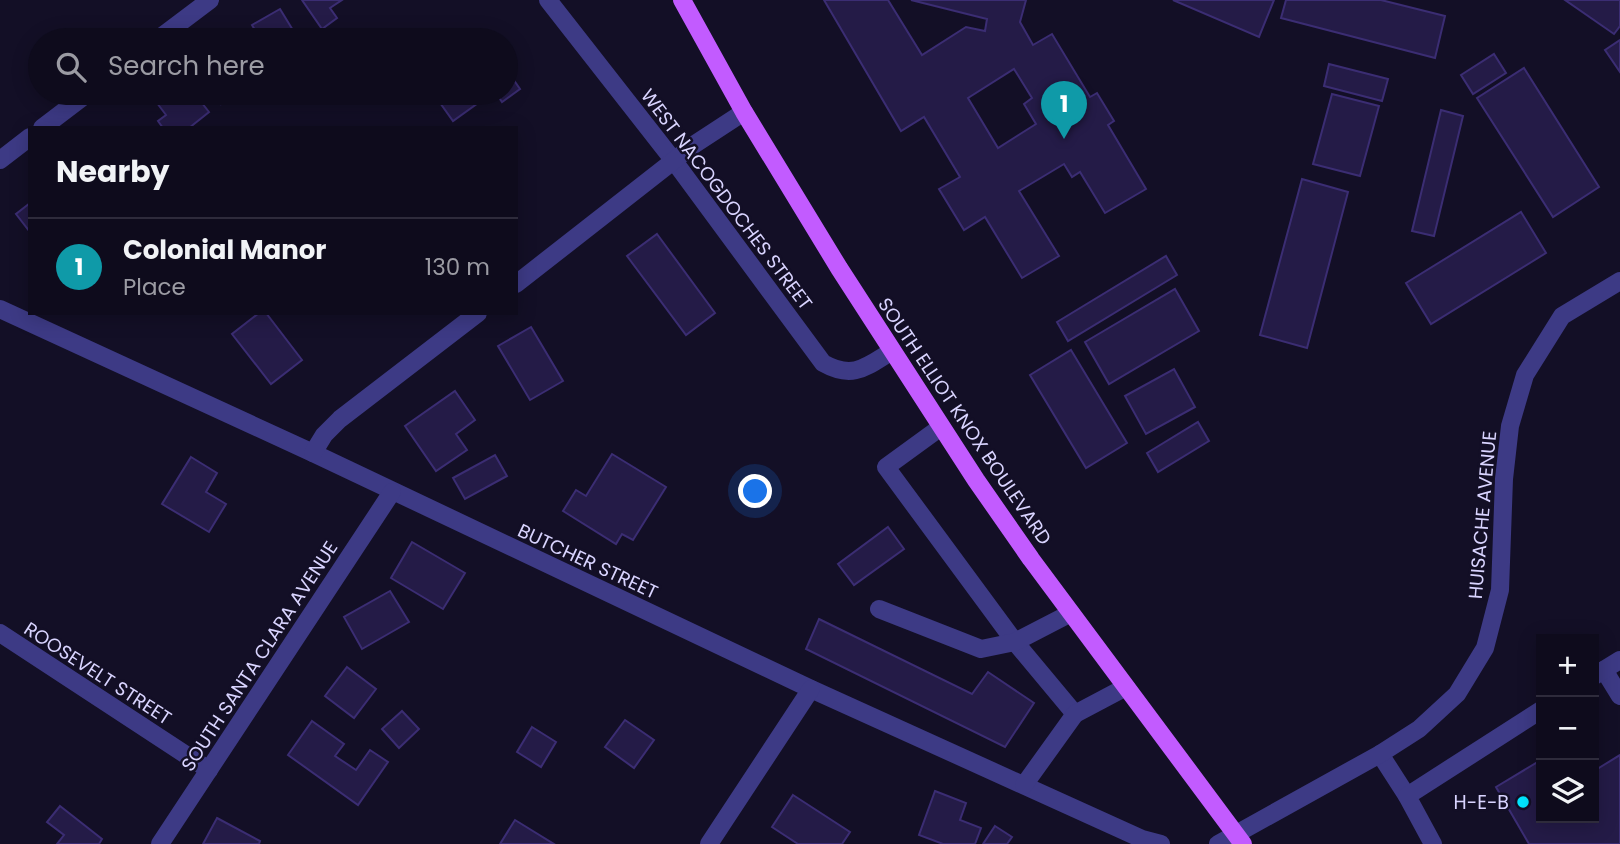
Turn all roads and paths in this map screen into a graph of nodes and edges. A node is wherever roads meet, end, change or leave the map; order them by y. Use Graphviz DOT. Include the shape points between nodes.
graph roads {
  1 [pos="210,0"];
  2 [pos="548,0"];
  3 [pos="682,0"];
  4 [pos="173,28"];
  5 [pos="72,105"];
  6 [pos="744,112"];
  7 [pos="45,126"];
  8 [pos="28,139"];
  9 [pos="0,160"];
  10 [pos="674,161"];
  11 [pos="1620,281"];
  12 [pos="518,282"];
  13 [pos="0,309"];
  14 [pos="475,315"];
  15 [pos="892,351"];
  16 [pos="942,427"];
  17 [pos="313,453"];
  18 [pos="392,492"];
  19 [pos="879,609"];
  20 [pos="1071,613"];
  21 [pos="0,633"];
  22 [pos="1015,642"];
  23 [pos="1620,660"];
  24 [pos="1599,673"];
  25 [pos="1126,687"];
  26 [pos="811,689"];
  27 [pos="1620,696"];
  28 [pos="1536,713"];
  29 [pos="1075,714"];
  30 [pos="1380,754"];
  31 [pos="209,770"];
  32 [pos="1024,785"];
  33 [pos="1407,796"];
  34 [pos="1239,839"];
  35 [pos="160,844"];
  36 [pos="709,844"];
  37 [pos="1161,844"];
  38 [pos="1217,844"];
  39 [pos="1433,844"];
  1 -- 4 [label="street"];
  2 -- 10 [label="street, WEST NACOGDOCHES STREET"];
  3 -- 6 [label="main road, SOUTH ELLIOT KNOX BOULEVARD"];
  5 -- 7 [label="street"];
  6 -- 10 [label="street"];
  6 -- 15 [label="main road, SOUTH ELLIOT KNOX BOULEVARD"];
  8 -- 9 [label="street"];
  10 -- 12 [label="street"];
  10 -- 15 [label="street, WEST NACOGDOCHES STREET" via="823,363 848,372 862,370"];
  11 -- 30 [label="street, HUISACHE AVENUE" via="1562,316 1525,376 1510,426 1500,590 1485,648 1457,694 1419,729"];
  13 -- 17 [label="street, BUTCHER STREET"];
  14 -- 17 [label="street" via="340,419"];
  15 -- 16 [label="main road, SOUTH ELLIOT KNOX BOULEVARD"];
  16 -- 20 [label="main road, SOUTH ELLIOT KNOX BOULEVARD"];
  16 -- 22 [label="street" via="886,467"];
  17 -- 18 [label="street, BUTCHER STREET"];
  18 -- 26 [label="street, BUTCHER STREET"];
  18 -- 31 [label="street, SOUTH SANTA CLARA AVENUE"];
  19 -- 22 [label="street" via="981,649"];
  20 -- 22 [label="street"];
  20 -- 25 [label="main road, SOUTH ELLIOT KNOX BOULEVARD"];
  21 -- 31 [label="street, ROOSEVELT STREET"];
  22 -- 29 [label="street"];
  23 -- 24 [label="street"];
  24 -- 27 [label="street"];
  25 -- 29 [label="street"];
  25 -- 34 [label="main road, SOUTH ELLIOT KNOX BOULEVARD"];
  26 -- 32 [label="street, BUTCHER STREET"];
  26 -- 36 [label="street"];
  28 -- 33 [label="street"];
  29 -- 32 [label="street"];
  30 -- 33 [label="street"];
  30 -- 34 [label="street, HUISACHE AVENUE"];
  31 -- 35 [label="street, SOUTH SANTA CLARA AVENUE"];
  32 -- 37 [label="street, BUTCHER STREET"];
  33 -- 39 [label="street"];
  34 -- 38 [label="street, HUISACHE AVENUE"];
}
